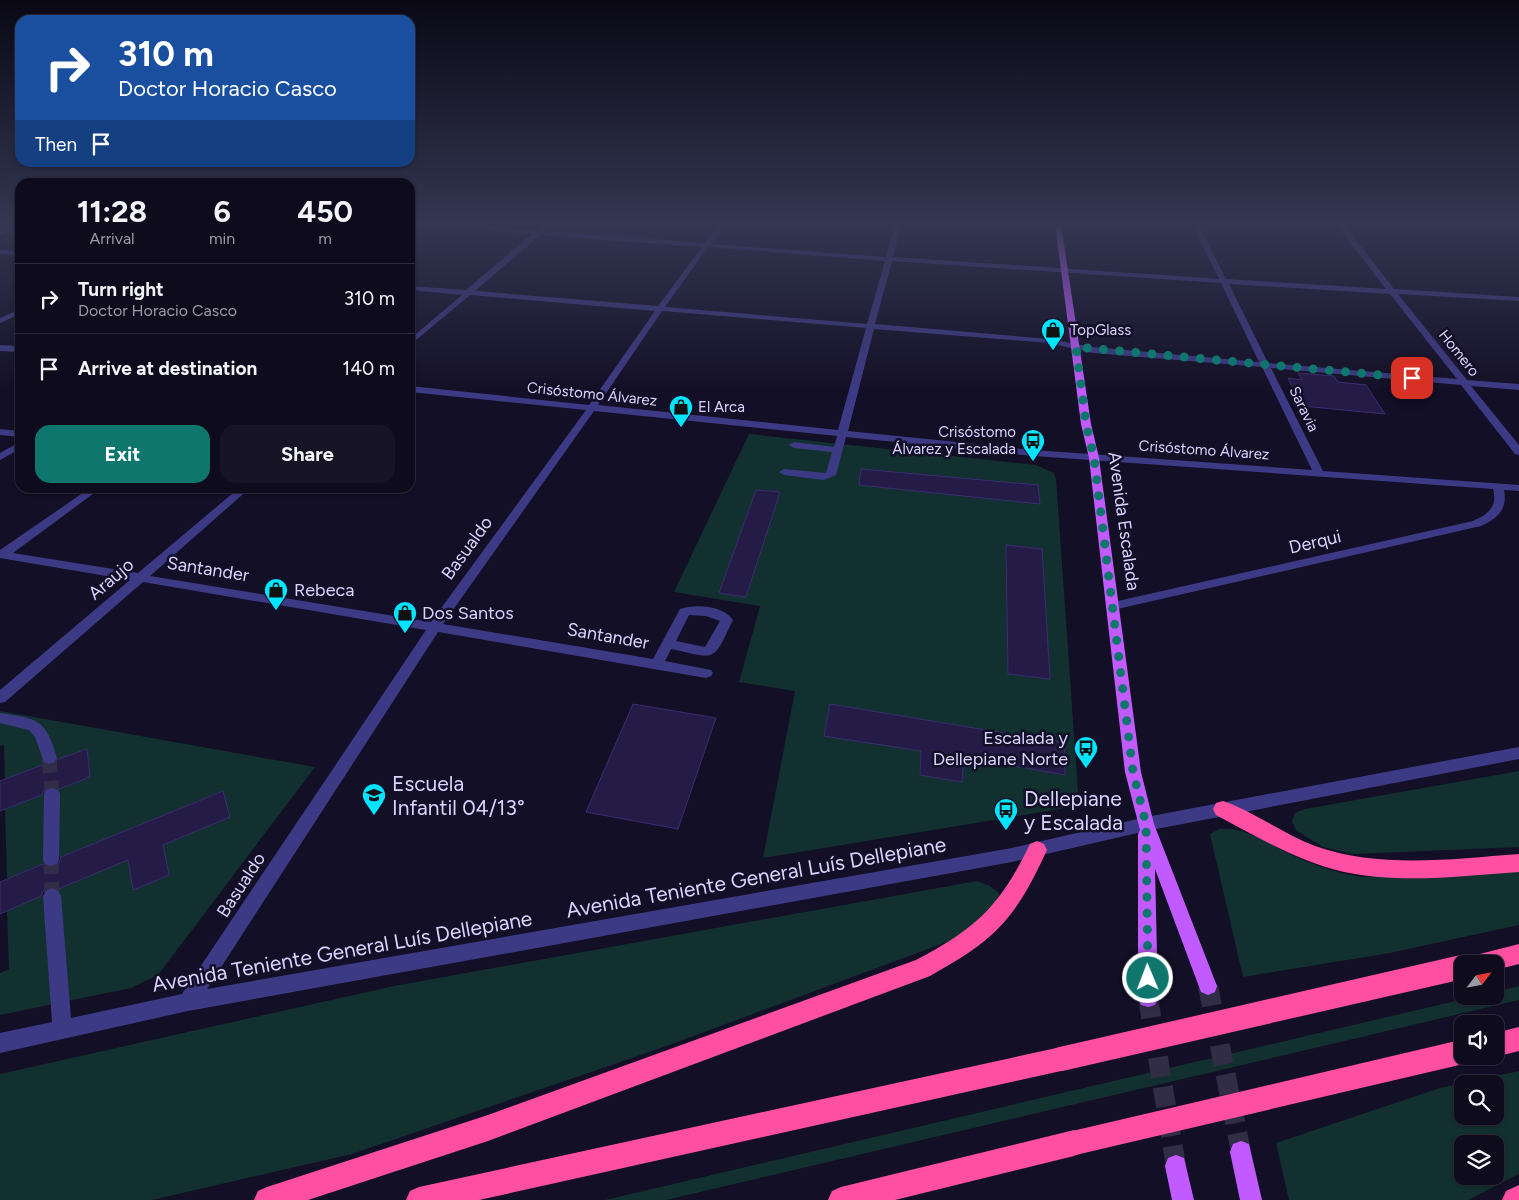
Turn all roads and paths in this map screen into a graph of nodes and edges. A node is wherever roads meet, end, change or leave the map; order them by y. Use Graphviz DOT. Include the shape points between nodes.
graph roads {
  1 [pos="482,280"];
  2 [pos="681,280"];
  3 [pos="883,280"];
  4 [pos="1065,280"];
  5 [pos="1192,280"];
  6 [pos="1383,280"];
  7 [pos="1224,282"];
  8 [pos="415,288"];
  9 [pos="1392,291"];
  10 [pos="467,293"];
  11 [pos="1519,299"];
  12 [pos="660,309"];
  13 [pos="15,314"];
  14 [pos="0,321"];
  15 [pos="871,326"];
  16 [pos="415,339"];
  17 [pos="1076,347"];
  18 [pos="0,348"];
  19 [pos="15,350"];
  20 [pos="1267,365"];
  21 [pos="1466,383"];
  22 [pos="1519,387"];
  23 [pos="415,390"];
  24 [pos="591,409"];
  25 [pos="0,432"];
  26 [pos="842,432"];
  27 [pos="15,434"];
  28 [pos="794,445"];
  29 [pos="15,448"];
  30 [pos="837,450"];
  31 [pos="1519,452"];
  32 [pos="0,457"];
  33 [pos="1094,458"];
  34 [pos="784,472"];
  35 [pos="1320,473"];
  36 [pos="1497,486"];
  37 [pos="1519,488"];
  38 [pos="89,493"];
  39 [pos="239,493"];
  40 [pos="2,554"];
  41 [pos="143,577"];
  42 [pos="1113,606"];
  43 [pos="435,626"];
  44 [pos="668,644"];
  45 [pos="657,664"];
  46 [pos="706,673"];
  47 [pos="0,698"];
  48 [pos="0,718"];
  49 [pos="1519,754"];
  50 [pos="49,758"];
  51 [pos="52,794"];
  52 [pos="1223,809"];
  53 [pos="1146,824"];
  54 [pos="1037,850"];
  55 [pos="52,859"];
  56 [pos="1519,863"];
  57 [pos="52,896"];
  58 [pos="1519,954"];
  59 [pos="1504,958"];
  60 [pos="1454,969"];
  61 [pos="1208,986"];
  62 [pos="1148,998"];
  63 [pos="188,1002"];
  64 [pos="62,1029"];
  65 [pos="1519,1039"];
  66 [pos="0,1043"];
  67 [pos="1504,1043"];
  68 [pos="1454,1054"];
  69 [pos="1241,1152"];
  70 [pos="1176,1166"];
  71 [pos="1519,1198"];
  72 [pos="266,1200"];
  73 [pos="419,1200"];
  74 [pos="841,1200"];
  75 [pos="1183,1200"];
  76 [pos="1251,1200"];
  77 [pos="1515,1200"];
  1 -- 10 [label="street"];
  2 -- 12 [label="street, Basualdo"];
  3 -- 15 [label="street"];
  4 -- 17 [label="main road, Avenida Escalada"];
  5 -- 7 [label="street"];
  6 -- 9 [label="street, Homero"];
  7 -- 9 [label="street"];
  7 -- 20 [label="street, Saravia"];
  8 -- 10 [label="street"];
  9 -- 11 [label="street"];
  9 -- 21 [label="street, Homero"];
  10 -- 12 [label="street"];
  10 -- 16 [label="street"];
  12 -- 15 [label="street"];
  12 -- 24 [label="street, Basualdo"];
  13 -- 14 [label="street"];
  15 -- 17 [label="street" via="1049,341"];
  15 -- 26 [label="street"];
  17 -- 20 [label="street"];
  17 -- 33 [label="main road, Avenida Escalada"];
  18 -- 19 [label="street"];
  20 -- 21 [label="street"];
  20 -- 35 [label="street, Saravia"];
  21 -- 22 [label="street"];
  21 -- 31 [label="street, Homero"];
  23 -- 24 [label="street, Crisóstomo Álvarez"];
  24 -- 26 [label="street, Crisóstomo Álvarez"];
  24 -- 43 [label="street, Basualdo"];
  25 -- 27 [label="street"];
  26 -- 30 [label="street"];
  26 -- 33 [label="street, Crisóstomo Álvarez"];
  28 -- 30 [label="street"];
  29 -- 32 [label="street"];
  30 -- 34 [label="street" via="831,475"];
  33 -- 35 [label="street, Crisóstomo Álvarez"];
  33 -- 42 [label="main road, Avenida Escalada"];
  35 -- 36 [label="street, Crisóstomo Álvarez"];
  36 -- 37 [label="street, Crisóstomo Álvarez"];
  36 -- 42 [label="street, Derqui" via="1501,496 1500,507 1492,517 1477,524"];
  38 -- 40 [label="street"];
  39 -- 41 [label="street, Araujo"];
  40 -- 41 [label="street, Santander"];
  41 -- 43 [label="street, Santander"];
  41 -- 47 [label="street, Araujo"];
  42 -- 53 [label="main road, Avenida Escalada" via="1133,772"];
  43 -- 45 [label="street, Santander"];
  43 -- 63 [label="street, Basualdo"];
  44 -- 45 [label="street"];
  45 -- 46 [label="street, Santander"];
  48 -- 50 [label="street" via="37,727 42,732"];
  49 -- 52 [label="street, Avenida Teniente General Luís Dellepiane"];
  51 -- 55 [label="street"];
  52 -- 53 [label="street, Avenida Teniente General Luís Dellepiane"];
  52 -- 56 [label="highway" via="1296,846 1362,866 1395,868"];
  53 -- 54 [label="street, Avenida Teniente General Luís Dellepiane"];
  53 -- 61 [label="main road, Avenida Escalada"];
  53 -- 62 [label="main road, Avenida Escalada"];
  54 -- 63 [label="street, Avenida Teniente General Luís Dellepiane"];
  54 -- 72 [label="highway" via="1021,886 987,929 958,950 922,968 488,1128"];
  57 -- 64 [label="street"];
  58 -- 59 [label="highway"];
  60 -- 73 [label="highway, bridge" via="1061,1060"];
  63 -- 64 [label="street, Avenida Teniente General Luís Dellepiane"];
  64 -- 66 [label="street, Avenida Teniente General Luís Dellepiane"];
  65 -- 67 [label="highway"];
  68 -- 74 [label="highway, bridge"];
  69 -- 76 [label="main road"];
  70 -- 75 [label="main road"];
  71 -- 77 [label="highway"];
}
